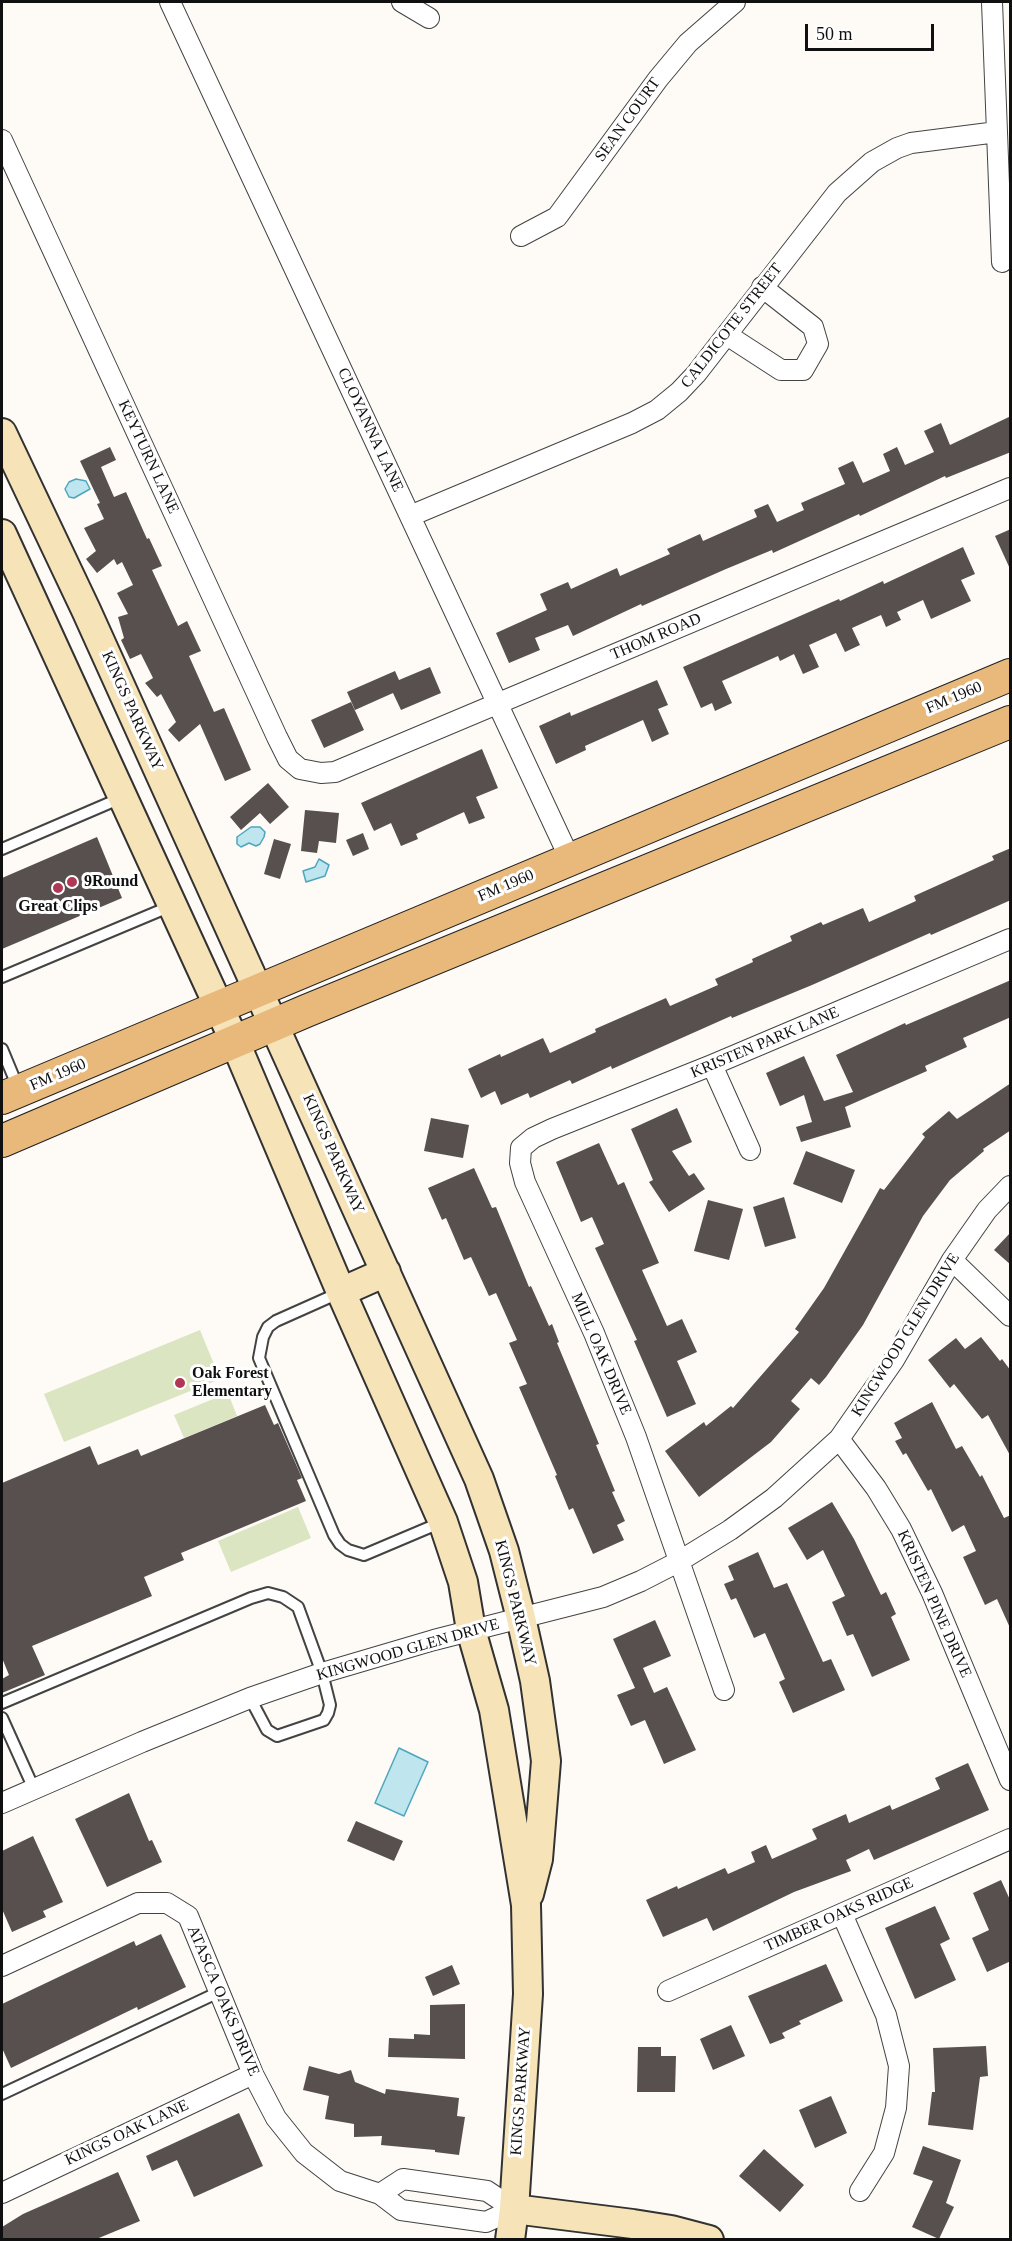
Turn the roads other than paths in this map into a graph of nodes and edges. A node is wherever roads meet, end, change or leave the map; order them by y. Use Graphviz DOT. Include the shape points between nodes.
graph roads {
  1 [pos="170,2"];
  2 [pos="402,2"];
  3 [pos="735,2"];
  4 [pos="992,2"];
  5 [pos="429,18"];
  6 [pos="997,132"];
  7 [pos="2,140"];
  8 [pos="521,236"];
  9 [pos="1002,262"];
  10 [pos="762,287"];
  11 [pos="727,335"];
  12 [pos="2,433"];
  13 [pos="8,461"];
  14 [pos="1011,488"];
  15 [pos="410,516"];
  16 [pos="2,534"];
  17 [pos="1011,675"];
  18 [pos="497,704"];
  19 [pos="1011,722"];
  20 [pos="300,769"];
  21 [pos="121,798"];
  22 [pos="2,849"];
  23 [pos="570,859"];
  24 [pos="172,906"];
  25 [pos="1011,939"];
  26 [pos="2,977"];
  27 [pos="258,990"];
  28 [pos="219,1007"];
  29 [pos="274,1024"];
  30 [pos="235,1042"];
  31 [pos="2,1048"];
  32 [pos="712,1065"];
  33 [pos="10,1094"];
  34 [pos="2,1141"];
  35 [pos="521,1148"];
  36 [pos="750,1150"];
  37 [pos="1011,1186"];
  38 [pos="952,1260"];
  39 [pos="386,1272"];
  40 [pos="341,1292"];
  41 [pos="1011,1316"];
  42 [pos="839,1439"];
  43 [pos="442,1522"];
  44 [pos="678,1562"];
  45 [pos="521,1618"];
  46 [pos="471,1630"];
  47 [pos="322,1673"];
  48 [pos="724,1690"];
  49 [pos="250,1698"];
  50 [pos="2,1703"];
  51 [pos="2,1718"];
  52 [pos="1011,1780"];
  53 [pos="34,1789"];
  54 [pos="2,1803"];
  55 [pos="1011,1839"];
  56 [pos="526,1905"];
  57 [pos="842,1914"];
  58 [pos="2,1966"];
  59 [pos="668,1991"];
  60 [pos="219,1992"];
  61 [pos="253,2074"];
  62 [pos="2,2094"];
  63 [pos="860,2191"];
  64 [pos="2,2193"];
  65 [pos="380,2194"];
  66 [pos="514,2209"];
  67 [pos="510,2240"];
  68 [pos="709,2240"];
  1 -- 15 [label="street, CLOYANNA LANE"];
  2 -- 5 [label="street"];
  3 -- 8 [label="street, SEAN COURT" via="688,43 658,79 557,217"];
  4 -- 6 [label="street"];
  6 -- 9 [label="street"];
  6 -- 10 [label="street, CALDICOTE STREET" via="911,143 872,162 837,193"];
  7 -- 20 [label="street, KEYTURN LANE" via="277,737 288,759"];
  10 -- 11 [label="street, CALDICOTE STREET"];
  10 -- 11 [label="street" via="813,327 818,344 803,370 781,370"];
  11 -- 15 [label="street, CALDICOTE STREET" via="679,392 657,410"];
  12 -- 13 [label="street, KINGS PARKWAY"];
  13 -- 27 [label="street, KINGS PARKWAY" via="86,610"];
  14 -- 18 [label="street, THOM ROAD"];
  15 -- 18 [label="street, CLOYANNA LANE"];
  16 -- 21 [label="street, KINGS PARKWAY"];
  17 -- 23 [label="main road, FM 1960 / FM 1960"];
  18 -- 20 [label="street, THOM ROAD" via="335,772 321,774"];
  18 -- 23 [label="street, CLOYANNA LANE"];
  19 -- 29 [label="main road"];
  21 -- 22 [label="lane"];
  21 -- 24 [label="street, KINGS PARKWAY"];
  23 -- 27 [label="main road, FM 1960 / FM 1960"];
  24 -- 26 [label="lane"];
  24 -- 28 [label="street, KINGS PARKWAY"];
  25 -- 32 [label="street, KRISTEN PARK LANE"];
  27 -- 28 [label="main road, FM 1960 / FM 1960"];
  27 -- 29 [label="street, KINGS PARKWAY"];
  28 -- 30 [label="street, KINGS PARKWAY"];
  28 -- 33 [label="main road, FM 1960 / FM 1960"];
  29 -- 30 [label="main road"];
  29 -- 39 [label="street, KINGS PARKWAY"];
  30 -- 34 [label="main road"];
  30 -- 40 [label="street, KINGS PARKWAY"];
  31 -- 33 [label="lane"];
  32 -- 35 [label="street, KRISTEN PARK LANE" via="552,1129"];
  32 -- 36 [label="street"];
  35 -- 44 [label="street, MILL OAK DRIVE" via="525,1182 636,1437"];
  37 -- 38 [label="street, KINGWOOD GLEN DRIVE" via="987,1210"];
  38 -- 41 [label="street"];
  38 -- 42 [label="street, KINGWOOD GLEN DRIVE" via="894,1360"];
  39 -- 40 [label="street"];
  39 -- 45 [label="street, KINGS PARKWAY" via="479,1479 504,1551"];
  40 -- 43 [label="street, KINGS PARKWAY"];
  40 -- 43 [label="lane" via="268,1327 262,1336 259,1358 334,1535 348,1550 364,1555"];
  42 -- 44 [label="street, KINGWOOD GLEN DRIVE" via="774,1498"];
  42 -- 52 [label="street, KRISTEN PINE DRIVE" via="901,1529"];
  43 -- 46 [label="street, KINGS PARKWAY" via="464,1582"];
  44 -- 45 [label="street, KINGWOOD GLEN DRIVE" via="603,1597"];
  44 -- 48 [label="street, MILL OAK DRIVE"];
  45 -- 46 [label="street, KINGWOOD GLEN DRIVE"];
  45 -- 56 [label="street, KINGS PARKWAY" via="546,1761 538,1859"];
  46 -- 47 [label="street, KINGWOOD GLEN DRIVE"];
  46 -- 56 [label="street, KINGS PARKWAY" via="494,1710"];
  47 -- 49 [label="street, KINGWOOD GLEN DRIVE"];
  47 -- 49 [label="lane" via="330,1705 324,1720 277,1736 267,1730"];
  47 -- 50 [label="lane" via="298,1607 268,1593"];
  49 -- 53 [label="street, KINGWOOD GLEN DRIVE"];
  51 -- 53 [label="lane"];
  53 -- 54 [label="street, KINGWOOD GLEN DRIVE"];
  55 -- 57 [label="street, TIMBER OAKS RIDGE"];
  56 -- 66 [label="street, KINGS PARKWAY" via="528,1994"];
  57 -- 59 [label="street, TIMBER OAKS RIDGE"];
  57 -- 63 [label="street" via="886,2015 899,2066 896,2108 884,2153"];
  58 -- 60 [label="street, ATASCA OAKS DRIVE" via="138,1903 166,1903 188,1916"];
  60 -- 61 [label="street, ATASCA OAKS DRIVE"];
  60 -- 62 [label="lane"];
  61 -- 64 [label="street, KINGS OAK LANE"];
  61 -- 65 [label="street, ATASCA OAKS DRIVE" via="276,2118 304,2153 340,2181"];
  65 -- 66 [label="street, ATASCA OAKS DRIVE" via="401,2210 486,2222"];
  65 -- 66 [label="street" via="403,2179 487,2191"];
  66 -- 67 [label="street, KINGS PARKWAY"];
  66 -- 68 [label="street" via="633,2223"];
}
